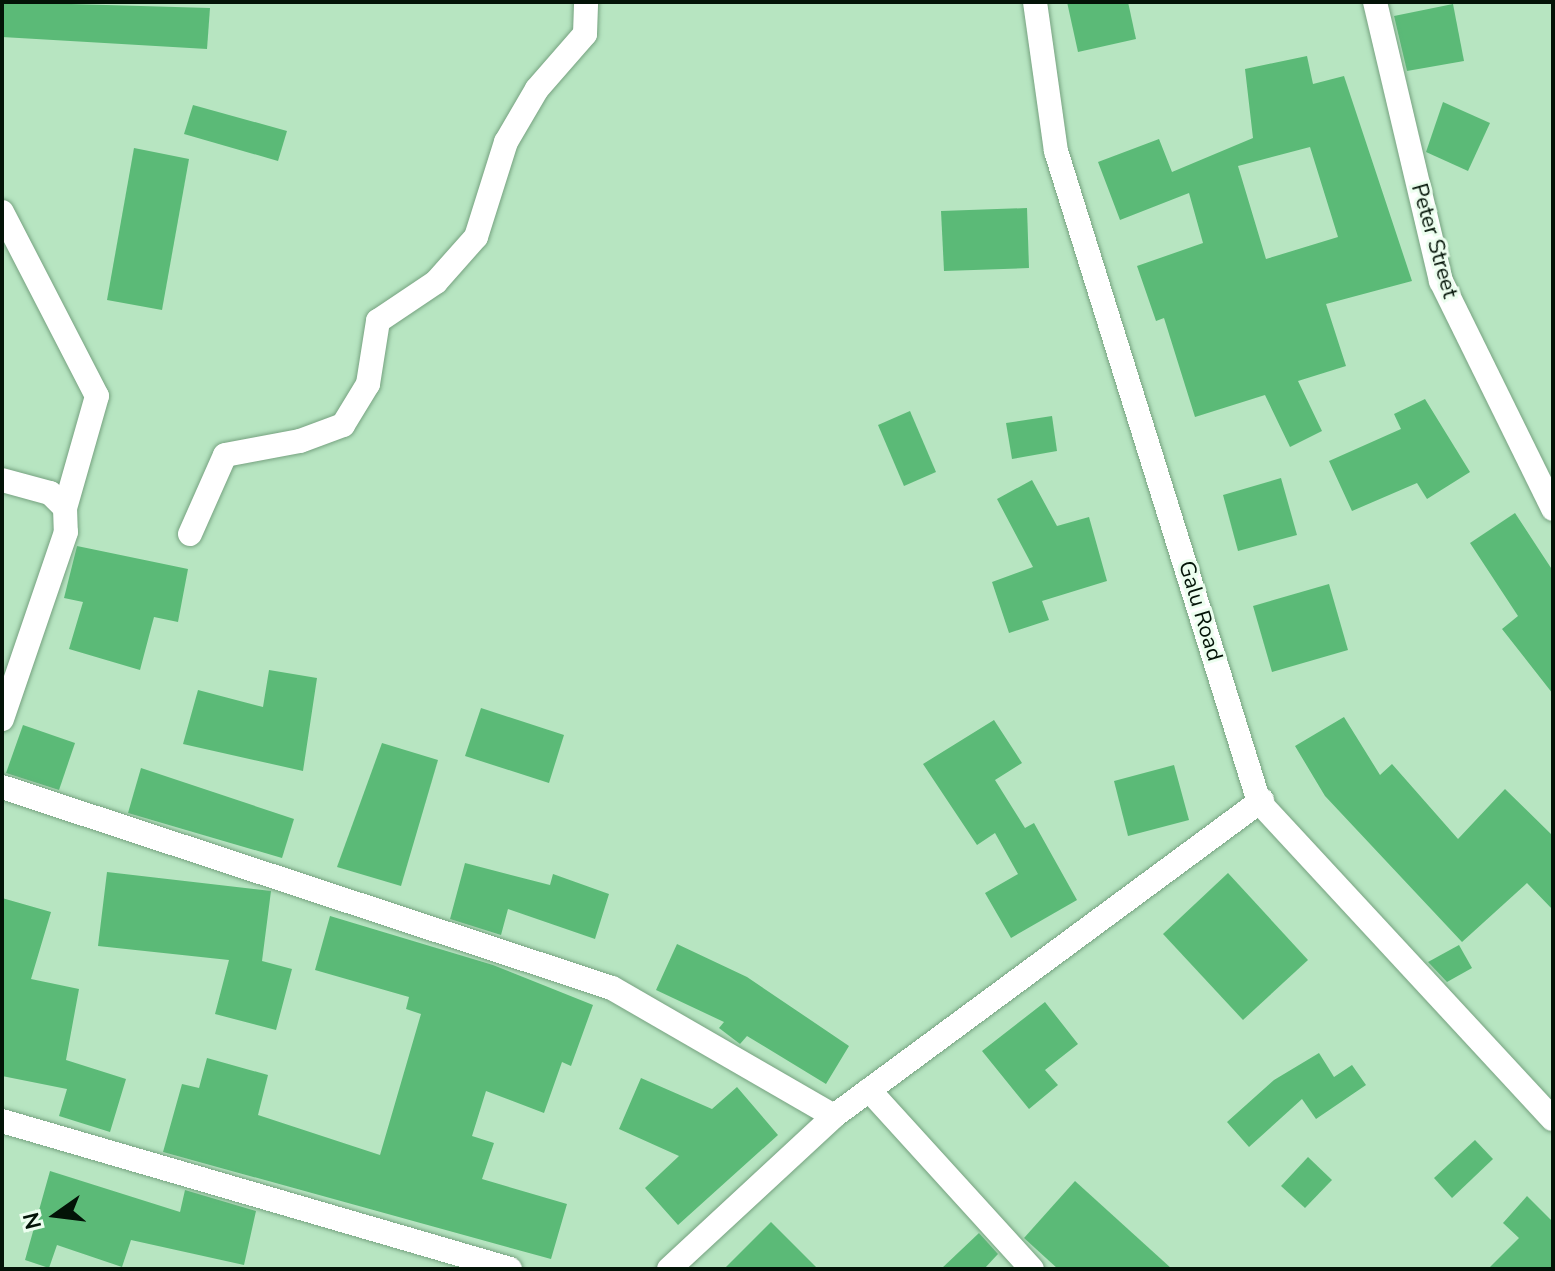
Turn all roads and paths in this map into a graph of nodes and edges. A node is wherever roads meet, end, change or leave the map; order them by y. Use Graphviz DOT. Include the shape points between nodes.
graph roads {
  1 [pos="586,2"];
  2 [pos="1035,2"];
  3 [pos="1375,2"];
  4 [pos="2,212"];
  5 [pos="2,480"];
  6 [pos="65,508"];
  7 [pos="1553,509"];
  8 [pos="190,534"];
  9 [pos="2,719"];
  10 [pos="2,787"];
  11 [pos="1261,801"];
  12 [pos="869,1090"];
  13 [pos="834,1116"];
  14 [pos="1553,1119"];
  15 [pos="2,1121"];
  16 [pos="510,1269"];
  17 [pos="669,1269"];
  18 [pos="1032,1269"];
  1 -- 8 [label="street" via="585,34 537,89 506,142 476,237 436,282 378,321 368,384 343,425 300,441 225,455"];
  2 -- 11 [label="street, Galu Road" via="1056,151"];
  3 -- 7 [label="street, Peter Street" via="1441,281"];
  4 -- 6 [label="street" via="97,396"];
  5 -- 6 [label="street" via="50,493"];
  6 -- 9 [label="street" via="66,532"];
  10 -- 13 [label="street" via="612,988"];
  11 -- 12 [label="street"];
  11 -- 14 [label="street, Galu Road"];
  12 -- 13 [label="street"];
  12 -- 18 [label="street"];
  13 -- 17 [label="street"];
  15 -- 16 [label="street"];
}
